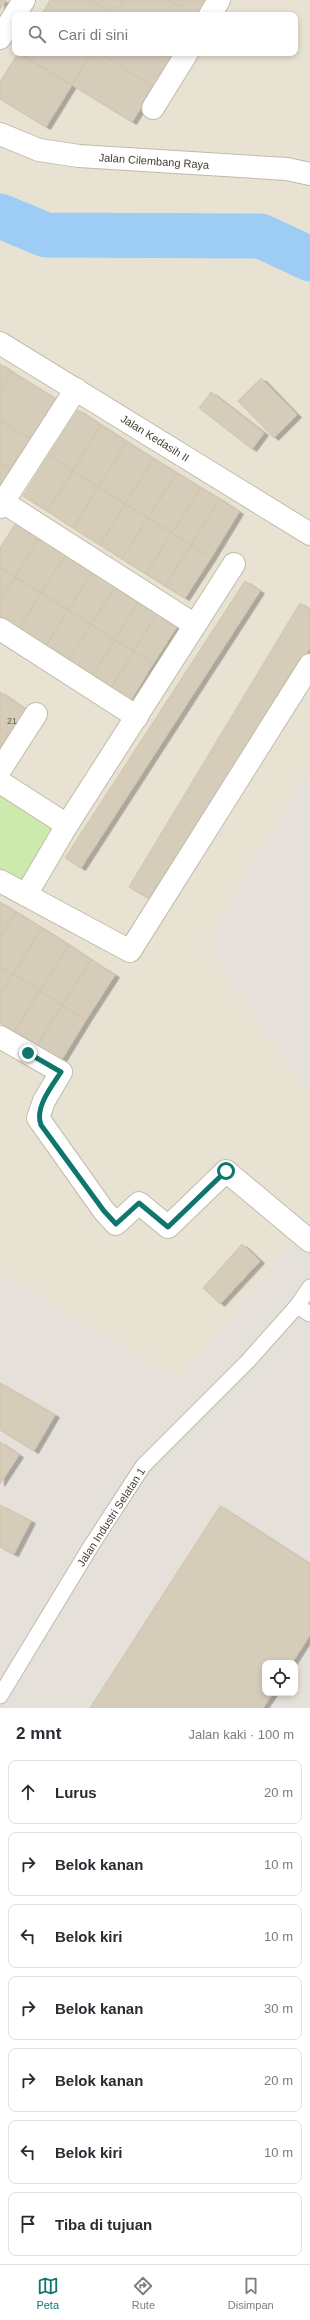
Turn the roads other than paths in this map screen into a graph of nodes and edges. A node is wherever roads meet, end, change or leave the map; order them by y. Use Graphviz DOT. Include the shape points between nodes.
graph roads {
  1 [pos="24,0"];
  2 [pos="219,0"];
  3 [pos="16,12"];
  4 [pos="212,12"];
  5 [pos="12,19"];
  6 [pos="0,38"];
  7 [pos="185,56"];
  8 [pos="153,108"];
  9 [pos="0,134"];
  10 [pos="310,174"];
  11 [pos="0,342"];
  12 [pos="76,389"];
  13 [pos="2,505"];
  14 [pos="310,534"];
  15 [pos="234,564"];
  16 [pos="195,625"];
  17 [pos="0,629"];
  18 [pos="310,665"];
  19 [pos="36,714"];
  20 [pos="137,717"];
  21 [pos="0,770"];
  22 [pos="0,782"];
  23 [pos="67,825"];
  24 [pos="0,881"];
  25 [pos="26,895"];
  26 [pos="0,1037"];
  27 [pos="310,1241"];
  28 [pos="310,1287"];
  29 [pos="297,1306"];
  30 [pos="310,1314"];
  31 [pos="0,1696"];
  1 -- 3 [label="street"];
  2 -- 4 [label="street"];
  5 -- 6 [label="street"];
  7 -- 8 [label="street"];
  9 -- 10 [label="street, Jalan Cilembang Raya" via="39,150 78,156 287,169"];
  11 -- 12 [label="street, Jalan Kedasih II"];
  12 -- 13 [label="street"];
  12 -- 14 [label="street, Jalan Kedasih II"];
  13 -- 16 [label="street"];
  15 -- 16 [label="street"];
  16 -- 20 [label="street"];
  17 -- 20 [label="street"];
  18 -- 25 [label="street" via="130,951"];
  19 -- 21 [label="street"];
  20 -- 23 [label="street"];
  22 -- 23 [label="street"];
  23 -- 25 [label="street"];
  24 -- 25 [label="street"];
  26 -- 27 [label="street" via="61,1072 44,1101 38,1118 116,1224 139,1203 168,1227 226,1171"];
  28 -- 29 [label="lane, Jalan Industri Selatan 1"];
  29 -- 30 [label="lane"];
  29 -- 31 [label="lane, Jalan Industri Selatan 1" via="248,1361 143,1466"];
}
